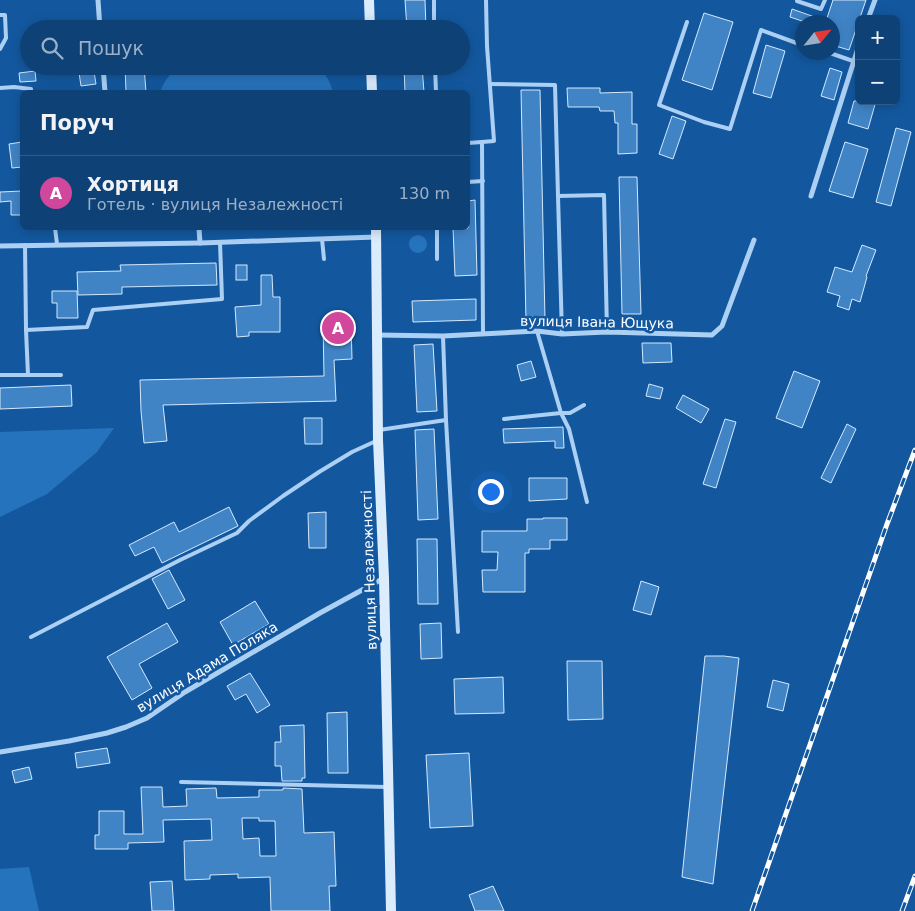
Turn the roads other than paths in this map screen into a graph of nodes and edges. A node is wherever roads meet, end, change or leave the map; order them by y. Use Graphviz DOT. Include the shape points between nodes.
graph roads {
  1 [pos="98,0"];
  2 [pos="369,0"];
  3 [pos="434,0"];
  4 [pos="486,0"];
  5 [pos="797,0"];
  6 [pos="825,0"];
  7 [pos="875,0"];
  8 [pos="0,15"];
  9 [pos="869,15"];
  10 [pos="99,20"];
  11 [pos="370,20"];
  12 [pos="434,20"];
  13 [pos="686,22"];
  14 [pos="795,42"];
  15 [pos="0,49"];
  16 [pos="855,55"];
  17 [pos="840,56"];
  18 [pos="853,60"];
  19 [pos="104,75"];
  20 [pos="371,75"];
  21 [pos="435,75"];
  22 [pos="490,84"];
  23 [pos="0,88"];
  24 [pos="31,90"];
  25 [pos="105,90"];
  26 [pos="372,90"];
  27 [pos="436,90"];
  28 [pos="470,142"];
  29 [pos="482,142"];
  30 [pos="483,181"];
  31 [pos="470,182"];
  32 [pos="558,196"];
  33 [pos="811,196"];
  34 [pos="55,230"];
  35 [pos="199,230"];
  36 [pos="437,230"];
  37 [pos="377,232"];
  38 [pos="322,239"];
  39 [pos="754,240"];
  40 [pos="200,242"];
  41 [pos="220,242"];
  42 [pos="58,244"];
  43 [pos="25,245"];
  44 [pos="0,246"];
  45 [pos="324,259"];
  46 [pos="437,259"];
  47 [pos="26,330"];
  48 [pos="537,331"];
  49 [pos="608,332"];
  50 [pos="483,334"];
  51 [pos="562,334"];
  52 [pos="377,336"];
  53 [pos="443,336"];
  54 [pos="0,375"];
  55 [pos="28,375"];
  56 [pos="61,375"];
  57 [pos="584,405"];
  58 [pos="562,413"];
  59 [pos="504,419"];
  60 [pos="446,420"];
  61 [pos="378,435"];
  62 [pos="587,502"];
  63 [pos="384,578"];
  64 [pos="458,632"];
  65 [pos="31,636"];
  66 [pos="0,752"];
  67 [pos="181,782"];
  68 [pos="389,787"];
  69 [pos="391,911"];
  1 -- 10 [label="street"];
  2 -- 11 [label="main road"];
  3 -- 12 [label="lane"];
  4 -- 22 [label="lane"];
  5 -- 6 [label="lane" via="821,9"];
  7 -- 9 [label="street"];
  8 -- 15 [label="lane" via="5,15 6,38"];
  13 -- 14 [label="lane" via="659,105 730,129 761,30"];
  16 -- 18 [label="street"];
  17 -- 18 [label="lane"];
  18 -- 33 [label="street"];
  19 -- 25 [label="street"];
  20 -- 26 [label="main road"];
  21 -- 27 [label="lane"];
  22 -- 29 [label="lane" via="494,141"];
  22 -- 32 [label="lane" via="555,85"];
  23 -- 24 [label="lane"];
  28 -- 29 [label="lane"];
  29 -- 30 [label="lane"];
  30 -- 31 [label="lane"];
  30 -- 50 [label="lane"];
  32 -- 49 [label="lane" via="604,195"];
  32 -- 51 [label="lane"];
  34 -- 42 [label="lane"];
  35 -- 40 [label="street"];
  36 -- 46 [label="lane"];
  37 -- 38 [label="street"];
  37 -- 52 [label="main road, вулиця Незалежності"];
  38 -- 41 [label="street"];
  38 -- 45 [label="lane"];
  39 -- 49 [label="street, вулиця Івана Ющука" via="722,326 712,335"];
  40 -- 41 [label="street"];
  40 -- 42 [label="street"];
  41 -- 47 [label="lane" via="222,299 93,310 87,327"];
  42 -- 43 [label="street"];
  43 -- 44 [label="street"];
  43 -- 47 [label="lane"];
  47 -- 55 [label="lane"];
  48 -- 50 [label="street, вулиця Івана Ющука"];
  48 -- 51 [label="street, вулиця Івана Ющука"];
  48 -- 58 [label="lane"];
  49 -- 51 [label="street, вулиця Івана Ющука"];
  50 -- 53 [label="street, вулиця Івана Ющука"];
  52 -- 53 [label="street, вулиця Івана Ющука"];
  52 -- 61 [label="main road, вулиця Незалежності"];
  53 -- 60 [label="lane"];
  54 -- 55 [label="lane"];
  55 -- 56 [label="lane"];
  57 -- 58 [label="lane" via="570,413"];
  58 -- 59 [label="lane"];
  58 -- 62 [label="lane"];
  60 -- 61 [label="lane"];
  60 -- 64 [label="lane"];
  61 -- 63 [label="main road, вулиця Незалежності"];
  61 -- 65 [label="lane" via="282,496 237,533"];
  63 -- 66 [label="street, вулиця Адама Поляка" via="185,692 147,718 108,733"];
  63 -- 68 [label="main road, вулиця Незалежності"];
  67 -- 68 [label="lane"];
  68 -- 69 [label="main road, вулиця Незалежності"];
}
